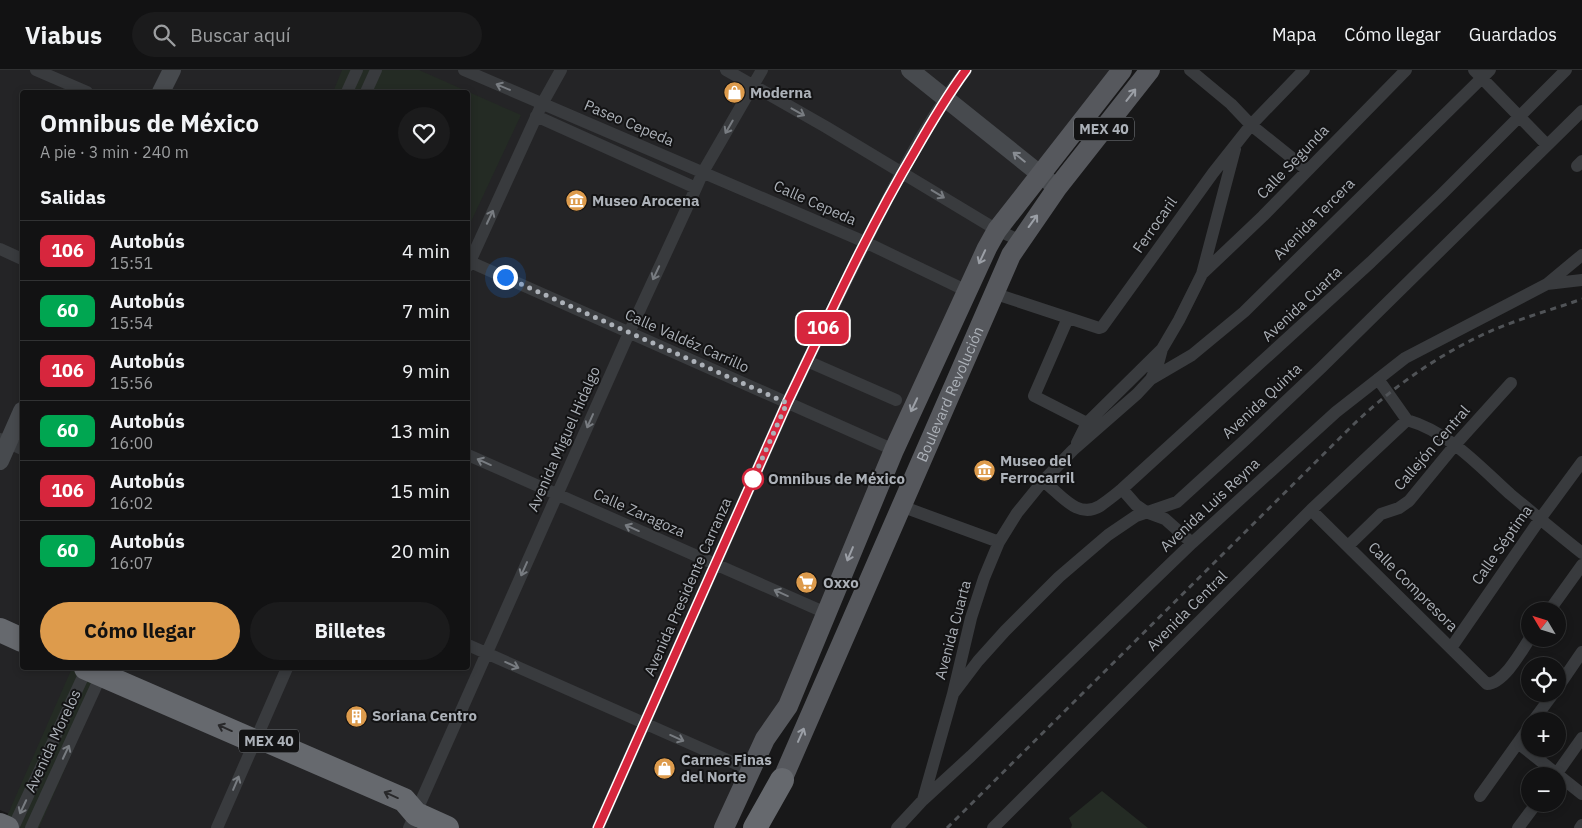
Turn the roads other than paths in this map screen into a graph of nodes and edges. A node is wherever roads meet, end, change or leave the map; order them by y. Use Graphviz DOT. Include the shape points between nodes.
graph roads {
  1 [pos="36,70"];
  2 [pos="172,70"];
  3 [pos="357,70"];
  4 [pos="376,70"];
  5 [pos="464,70"];
  6 [pos="561,70"];
  7 [pos="726,70"];
  8 [pos="762,70"];
  9 [pos="910,70"];
  10 [pos="966,70"];
  11 [pos="1122,70"];
  12 [pos="1150,70"];
  13 [pos="1190,70"];
  14 [pos="1304,70"];
  15 [pos="1406,70"];
  16 [pos="1566,70"];
  17 [pos="1482,73"];
  18 [pos="752,86"];
  19 [pos="82,90"];
  20 [pos="163,90"];
  21 [pos="348,90"];
  22 [pos="367,90"];
  23 [pos="945,98"];
  24 [pos="542,104"];
  25 [pos="1582,111"];
  26 [pos="536,116"];
  27 [pos="1519,116"];
  28 [pos="1251,125"];
  29 [pos="1237,143"];
  30 [pos="1546,145"];
  31 [pos="1307,170"];
  32 [pos="703,172"];
  33 [pos="902,172"];
  34 [pos="1041,175"];
  35 [pos="1205,184"];
  36 [pos="696,188"];
  37 [pos="1057,188"];
  38 [pos="1222,199"];
  39 [pos="997,230"];
  40 [pos="1019,240"];
  41 [pos="865,242"];
  42 [pos="0,249"];
  43 [pos="1582,255"];
  44 [pos="20,258"];
  45 [pos="470,259"];
  46 [pos="470,264"];
  47 [pos="1202,274"];
  48 [pos="1582,280"];
  49 [pos="1547,284"];
  50 [pos="966,291"];
  51 [pos="993,293"];
  52 [pos="1068,318"];
  53 [pos="629,332"];
  54 [pos="1162,350"];
  55 [pos="807,361"];
  56 [pos="1151,379"];
  57 [pos="1378,379"];
  58 [pos="1511,382"];
  59 [pos="896,400"];
  60 [pos="787,403"];
  61 [pos="20,416"];
  62 [pos="1408,420"];
  63 [pos="1087,422"];
  64 [pos="10,443"];
  65 [pos="1455,445"];
  66 [pos="894,450"];
  67 [pos="1073,450"];
  68 [pos="470,456"];
  69 [pos="0,462"];
  70 [pos="1582,462"];
  71 [pos="1043,481"];
  72 [pos="1122,489"];
  73 [pos="557,494"];
  74 [pos="901,506"];
  75 [pos="1311,510"];
  76 [pos="1146,512"];
  77 [pos="1540,520"];
  78 [pos="999,542"];
  79 [pos="1192,543"];
  80 [pos="1348,546"];
  81 [pos="1582,553"];
  82 [pos="716,565"];
  83 [pos="1582,565"];
  84 [pos="1555,602"];
  85 [pos="826,613"];
  86 [pos="0,630"];
  87 [pos="20,639"];
  88 [pos="470,646"];
  89 [pos="1451,648"];
  90 [pos="1523,648"];
  91 [pos="1582,652"];
  92 [pos="486,654"];
  93 [pos="92,670"];
  94 [pos="93,670"];
  95 [pos="95,670"];
  96 [pos="286,670"];
  97 [pos="1566,675"];
  98 [pos="953,694"];
  99 [pos="788,706"];
  100 [pos="644,723"];
  101 [pos="1582,738"];
  102 [pos="1521,739"];
  103 [pos="254,741"];
  104 [pos="1518,743"];
  105 [pos="1546,767"];
  106 [pos="1562,767"];
  107 [pos="750,770"];
  108 [pos="782,780"];
  109 [pos="1566,782"];
  110 [pos="1582,794"];
  111 [pos="1480,796"];
  112 [pos="923,800"];
  113 [pos="1530,812"];
  114 [pos="412,821"];
  115 [pos="0,825"];
  116 [pos="8,828"];
  117 [pos="13,828"];
  118 [pos="30,828"];
  119 [pos="217,828"];
  120 [pos="447,828"];
  121 [pos="598,828"];
  122 [pos="724,828"];
  123 [pos="736,828"];
  124 [pos="755,828"];
  125 [pos="762,828"];
  126 [pos="897,828"];
  127 [pos="992,828"];
  128 [pos="1518,828"];
  1 -- 19 [label="street"];
  2 -- 20 [label="main road"];
  3 -- 21 [label="street"];
  4 -- 22 [label="street"];
  24 -- 5 [label="street, one-way"];
  6 -- 24 [label="street"];
  7 -- 18 [label="street"];
  8 -- 18 [label="street, Avenida Miguel Hidalgo"];
  9 -- 23 [label="main road"];
  10 -- 23 [label="street, Avenida Presidente Carranza"];
  11 -- 34 [label="main road, MEX 40"];
  37 -- 12 [label="main road, Boulevard Revolución / MEX 40, one-way"];
  13 -- 28 [label="street"];
  14 -- 28 [label="street, Ferrocaril"];
  15 -- 31 [label="street, Calle Segunda"];
  16 -- 27 [label="street, Avenida Cuarta"];
  17 -- 27 [label="street"];
  17 -- 56 [label="street, Avenida Tercera" via="1244,312 1192,355"];
  18 -- 32 [label="street, Avenida Miguel Hidalgo, one-way"];
  18 -- 33 [label="street, one-way"];
  23 -- 33 [label="street, Avenida Presidente Carranza"];
  34 -- 23 [label="main road, one-way"];
  24 -- 26 [label="street"];
  24 -- 32 [label="street, Paseo Cepeda"];
  25 -- 30 [label="street, Avenida Quinta"];
  26 -- 36 [label="street, Paseo Cepeda"];
  45 -- 26 [label="street, one-way"];
  27 -- 30 [label="street"];
  27 -- 72 [label="street, Avenida Cuarta" via="1372,262"];
  28 -- 29 [label="street, Ferrocaril"];
  28 -- 31 [label="street"];
  29 -- 35 [label="street, Ferrocaril"];
  29 -- 38 [label="street, Avenida Cuarta"];
  30 -- 76 [label="street, Avenida Quinta" via="1245,440 1176,502"];
  31 -- 47 [label="street, Calle Segunda"];
  32 -- 36 [label="street, Avenida Miguel Hidalgo"];
  32 -- 41 [label="street, Calle Cepeda"];
  33 -- 39 [label="street, one-way"];
  33 -- 41 [label="street, Avenida Presidente Carranza"];
  34 -- 37 [label="main road"];
  34 -- 39 [label="main road, MEX 40"];
  35 -- 38 [label="street"];
  35 -- 52 [label="street, Ferrocaril" via="1102,327"];
  36 -- 53 [label="street, Avenida Miguel Hidalgo, one-way"];
  40 -- 37 [label="main road, Boulevard Revolución / MEX 40, one-way"];
  38 -- 47 [label="street, Avenida Cuarta"];
  39 -- 40 [label="street"];
  39 -- 50 [label="main road, MEX 40, one-way"];
  40 -- 51 [label="main road, Boulevard Revolución / MEX 40"];
  41 -- 50 [label="street, Calle Cepeda"];
  41 -- 55 [label="street, Avenida Presidente Carranza"];
  42 -- 44 [label="street"];
  43 -- 49 [label="street, Avenida Luis Reyna"];
  46 -- 53 [label="street, Calle Valdéz Carrillo"];
  47 -- 54 [label="street, Avenida Cuarta"];
  48 -- 49 [label="street"];
  49 -- 57 [label="street, Avenida Luis Reyna" via="1405,358"];
  50 -- 66 [label="main road, MEX 40, one-way"];
  51 -- 52 [label="street"];
  51 -- 74 [label="main road, Boulevard Revolución / MEX 40"];
  52 -- 63 [label="street" via="1034,396"];
  53 -- 60 [label="street, Calle Valdéz Carrillo"];
  53 -- 73 [label="street, Avenida Miguel Hidalgo, one-way"];
  54 -- 56 [label="street, Avenida Cuarta"];
  54 -- 63 [label="street, Avenida Cuarta"];
  55 -- 59 [label="street"];
  55 -- 60 [label="street, Avenida Presidente Carranza"];
  56 -- 67 [label="street, Avenida Cuarta"];
  57 -- 62 [label="street"];
  57 -- 79 [label="street, Avenida Luis Reyna" via="1336,412"];
  58 -- 65 [label="street, Callejón Central"];
  60 -- 66 [label="street, Calle Valdéz Carrillo"];
  60 -- 82 [label="street, Avenida Presidente Carranza"];
  61 -- 64 [label="main road"];
  62 -- 65 [label="street" via="1430,428"];
  62 -- 75 [label="street, Avenida Central"];
  63 -- 67 [label="street, Avenida Cuarta"];
  64 -- 69 [label="main road"];
  65 -- 77 [label="street"];
  65 -- 80 [label="street, Callejón Central" via="1409,501 1382,514"];
  66 -- 85 [label="main road, MEX 40, one-way"];
  67 -- 71 [label="street, Avenida Cuarta"];
  73 -- 68 [label="street, Calle Zaragoza, one-way"];
  70 -- 77 [label="street, Calle Séptima"];
  71 -- 72 [label="street, Avenida Cuarta" via="1075,508 1090,510"];
  71 -- 78 [label="street, Avenida Cuarta"];
  72 -- 76 [label="street"];
  82 -- 73 [label="street, Calle Zaragoza, one-way"];
  73 -- 92 [label="street, Avenida Miguel Hidalgo, one-way"];
  74 -- 78 [label="street"];
  108 -- 74 [label="main road, Boulevard Revolución / MEX 40, one-way"];
  75 -- 80 [label="street, Calle Compresora"];
  75 -- 127 [label="street, Avenida Central"];
  76 -- 79 [label="street" via="1165,519"];
  76 -- 98 [label="street, Avenida Quinta" via="1108,535 1059,577 1005,631"];
  77 -- 81 [label="street"];
  77 -- 89 [label="street, Calle Séptima"];
  78 -- 98 [label="street, Avenida Cuarta" via="971,618"];
  79 -- 112 [label="street, Avenida Luis Reyna"];
  80 -- 89 [label="street, Calle Compresora"];
  85 -- 82 [label="street, Calle Zaragoza, one-way"];
  82 -- 100 [label="street, Avenida Presidente Carranza"];
  83 -- 84 [label="street"];
  85 -- 99 [label="main road, MEX 40"];
  86 -- 87 [label="highway"];
  88 -- 92 [label="street"];
  89 -- 90 [label="street, Calle Compresora" via="1487,684 1493,684 1504,676"];
  91 -- 97 [label="street"];
  92 -- 100 [label="street, one-way"];
  92 -- 114 [label="street, Avenida Miguel Hidalgo"];
  93 -- 117 [label="street, one-way"];
  118 -- 94 [label="street, Avenida Morelos, one-way"];
  103 -- 95 [label="highway, MEX 40, one-way"];
  96 -- 103 [label="street"];
  98 -- 112 [label="street, Avenida Cuarta"];
  99 -- 107 [label="main road, MEX 40" via="765,739"];
  99 -- 123 [label="main road"];
  100 -- 107 [label="street, one-way"];
  100 -- 121 [label="street, Avenida Presidente Carranza"];
  101 -- 106 [label="street"];
  102 -- 104 [label="street"];
  114 -- 103 [label="highway, MEX 40, one-way" via="404,800 268,741"];
  119 -- 103 [label="street, one-way"];
  104 -- 105 [label="street"];
  104 -- 111 [label="street"];
  107 -- 122 [label="main road, MEX 40"];
  108 -- 124 [label="highway, MEX 40"];
  108 -- 125 [label="main road, Boulevard Revolución"];
  109 -- 110 [label="street"];
  112 -- 126 [label="street, Avenida Luis Reyna"];
  113 -- 128 [label="street"];
  114 -- 120 [label="highway, MEX 40"];
  115 -- 116 [label="highway"];
}
